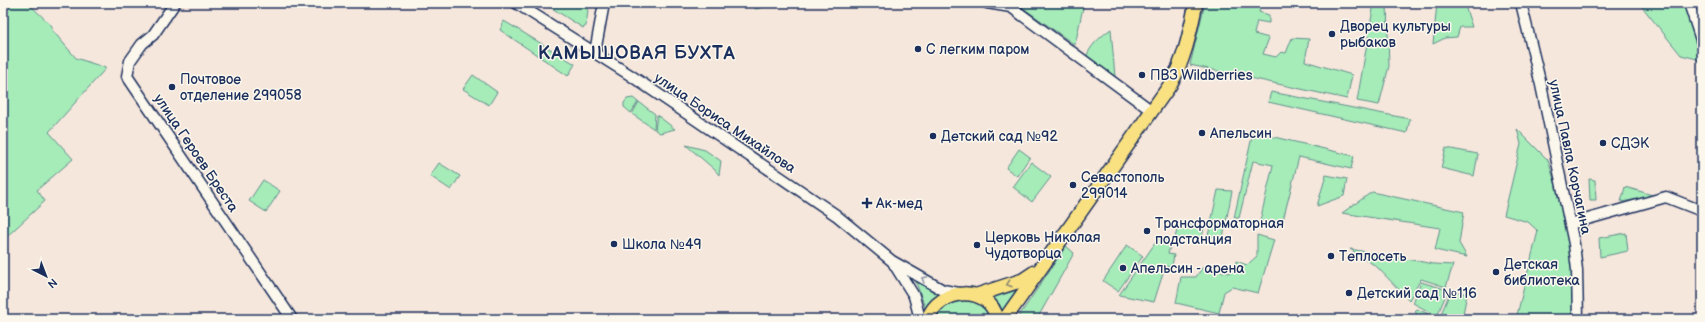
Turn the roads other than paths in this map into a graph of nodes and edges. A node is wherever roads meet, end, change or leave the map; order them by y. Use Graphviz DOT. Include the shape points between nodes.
graph roads {
  1 [pos="175,3"];
  2 [pos="516,3"];
  3 [pos="604,3"];
  4 [pos="987,3"];
  5 [pos="1196,3"];
  6 [pos="1521,3"];
  7 [pos="1689,3"];
  8 [pos="1702,43"];
  9 [pos="595,52"];
  10 [pos="1152,110"];
  11 [pos="1702,211"];
  12 [pos="1570,224"];
  13 [pos="892,260"];
  14 [pos="1040,269"];
  15 [pos="959,293"];
  16 [pos="977,295"];
  17 [pos="292,319"];
  18 [pos="920,319"];
  19 [pos="928,319"];
  20 [pos="998,319"];
  21 [pos="1005,319"];
  22 [pos="1578,319"];
  1 -- 17 [label="street, улица Героев Бреста" via="130,61 127,76"];
  2 -- 9 [label="street, улица Бориса Михайлова"];
  3 -- 9 [label="street"];
  4 -- 10 [label="street" via="1011,7"];
  5 -- 10 [label="main road" via="1187,46 1179,69"];
  6 -- 12 [label="street, улица Павла Корчагина"];
  7 -- 8 [label="street"];
  9 -- 13 [label="street, улица Бориса Михайлова" via="836,215"];
  10 -- 14 [label="main road"];
  11 -- 12 [label="street" via="1666,197"];
  12 -- 22 [label="street, улица Павла Корчагина" via="1577,270"];
  15 -- 13 [label="street, улица Бориса Михайлова, one-way" via="943,290"];
  13 -- 18 [label="street, улица Бориса Михайлова" via="914,296"];
  14 -- 16 [label="main road, one-way" via="1023,280"];
  14 -- 21 [label="main road"];
  15 -- 16 [label="main road"];
  15 -- 19 [label="main road" via="937,304"];
  16 -- 20 [label="main road" via="988,302"];
}
